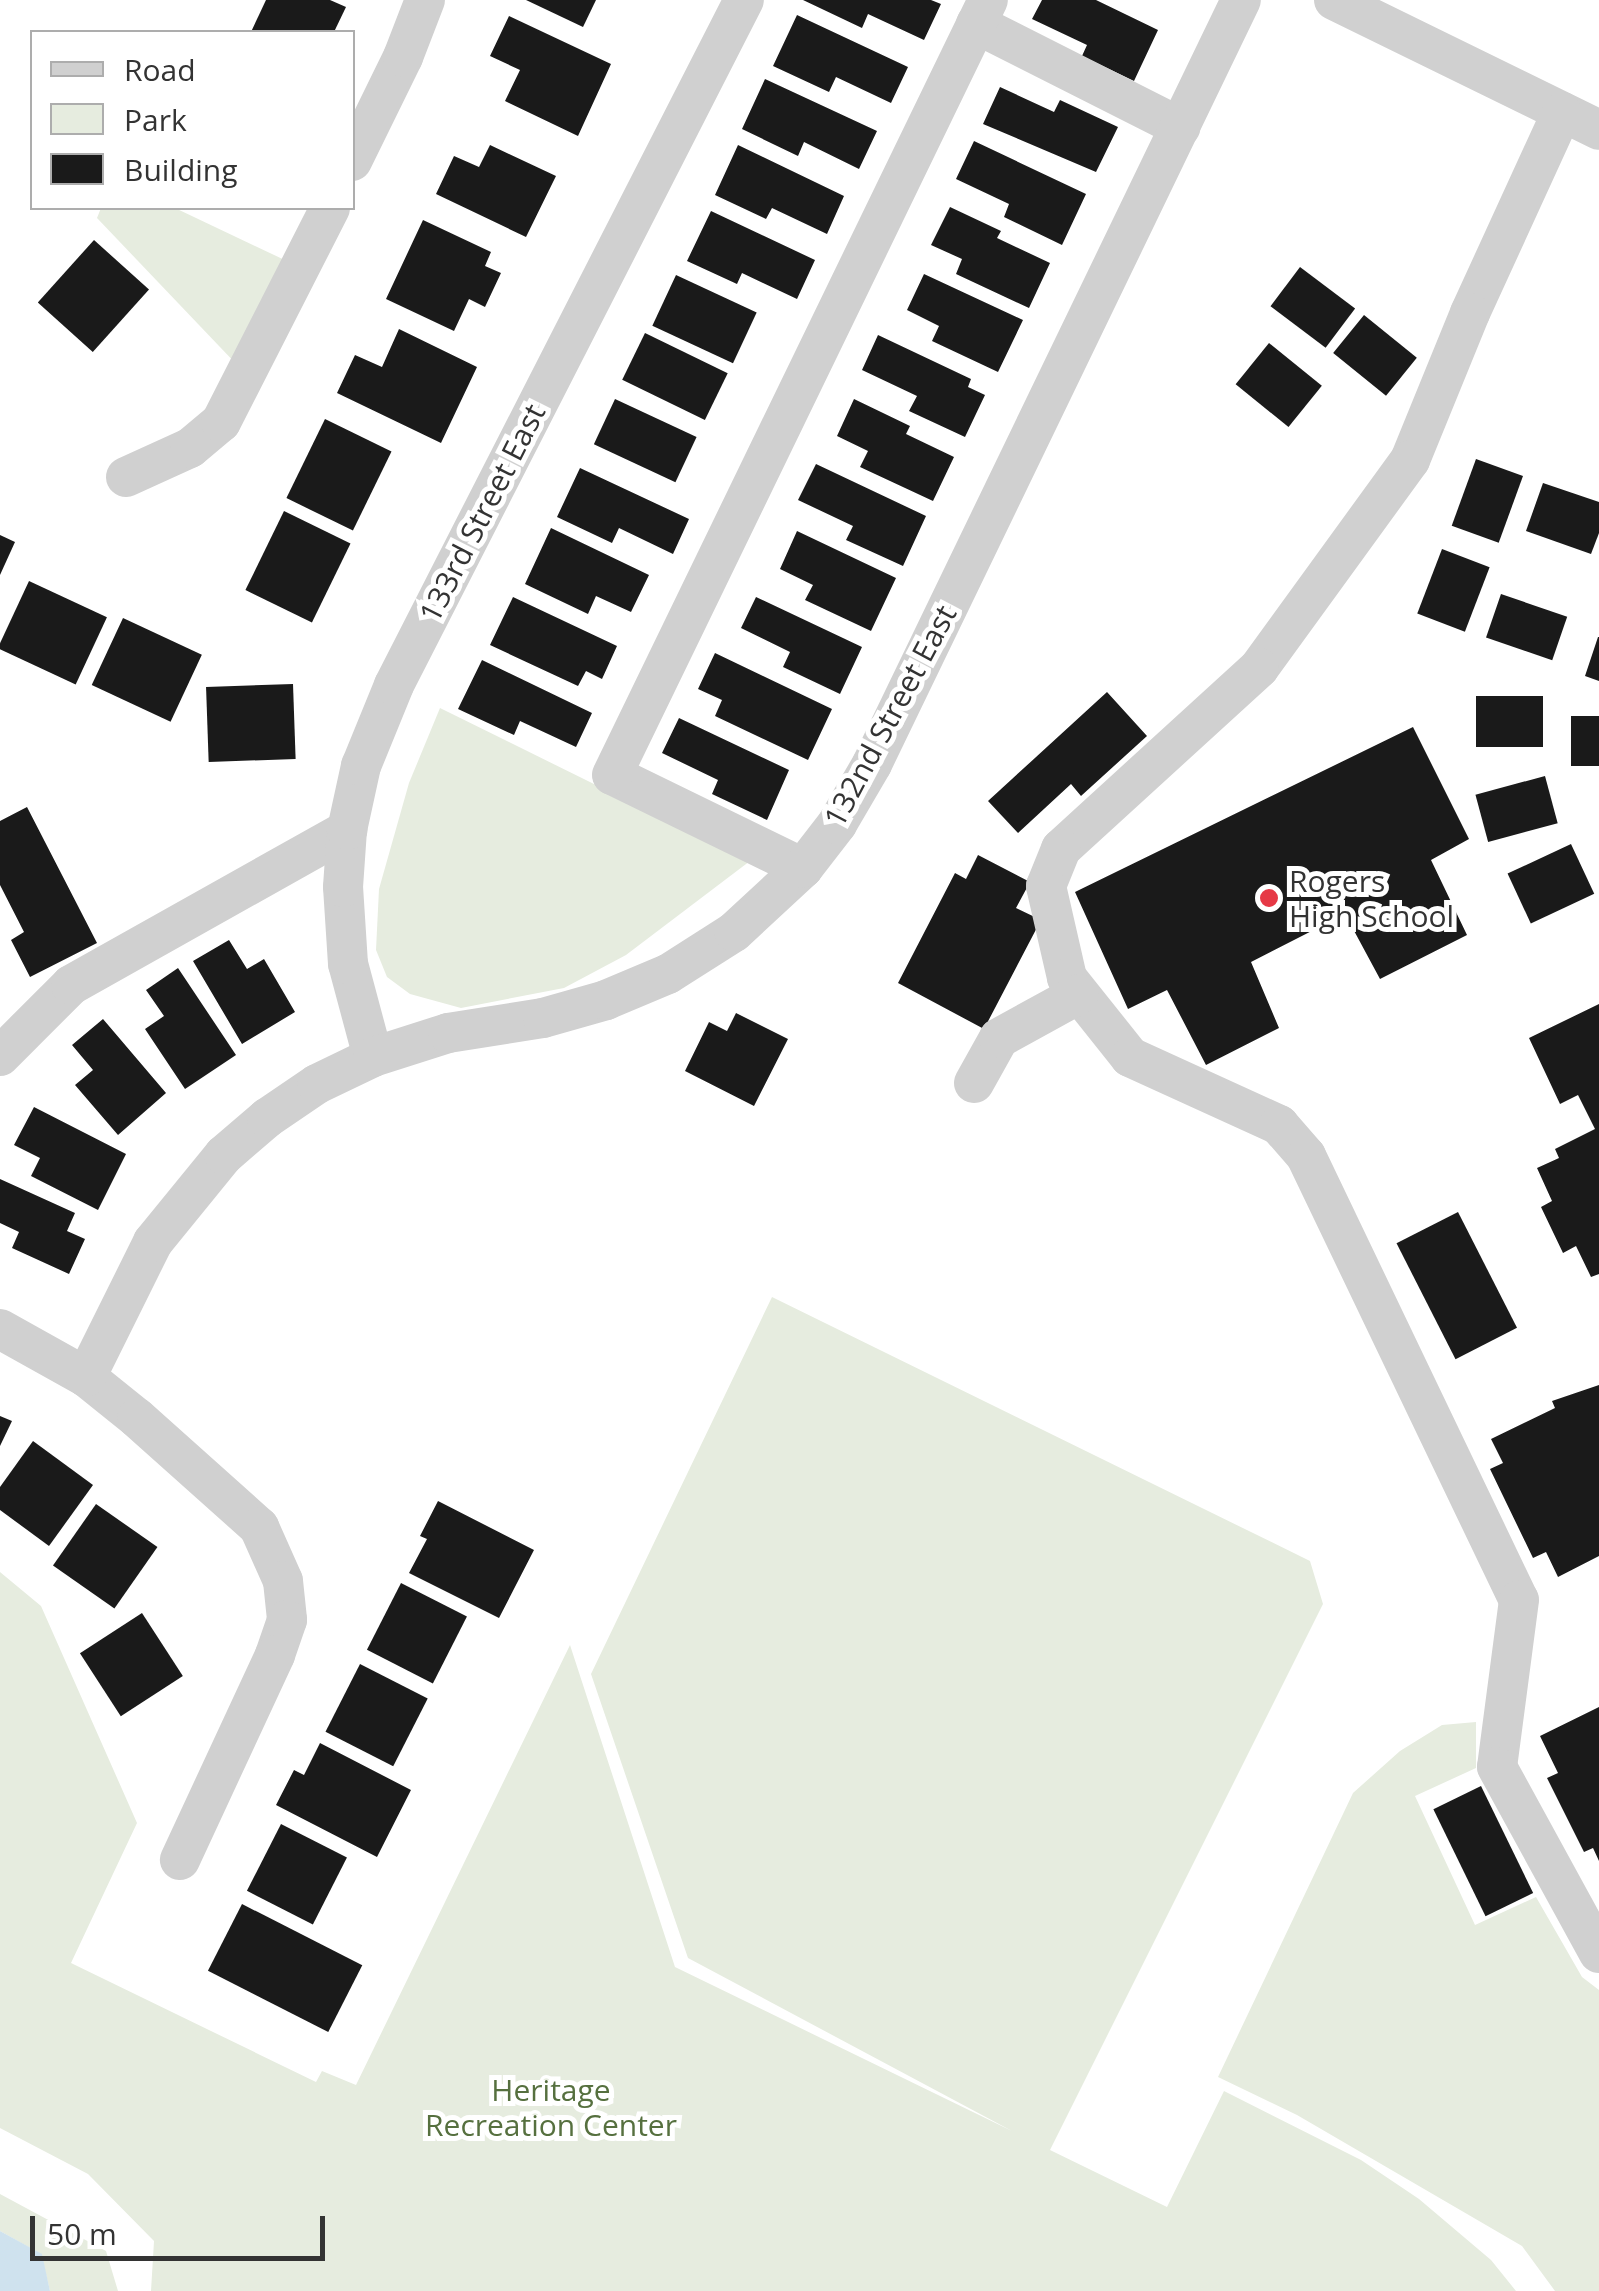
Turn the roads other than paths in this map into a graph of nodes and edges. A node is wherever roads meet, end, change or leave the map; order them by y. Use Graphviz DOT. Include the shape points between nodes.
graph roads {
  1 [pos="425,0"];
  2 [pos="744,0"];
  3 [pos="1242,0"];
  4 [pos="1334,0"];
  5 [pos="982,12"];
  6 [pos="1562,112"];
  7 [pos="1180,127"];
  8 [pos="1599,130"];
  9 [pos="355,155"];
  10 [pos="329,210"];
  11 [pos="126,477"];
  12 [pos="348,830"];
  13 [pos="802,868"];
  14 [pos="1079,994"];
  15 [pos="0,1056"];
  16 [pos="373,1057"];
  17 [pos="974,1083"];
  18 [pos="0,1329"];
  19 [pos="86,1377"];
  20 [pos="180,1860"];
  21 [pos="1599,1953"];
  1 -- 9 [label="street"];
  2 -- 12 [label="street, 133rd Street East" via="394,684 361,766"];
  3 -- 7 [label="street, 132nd Street East"];
  4 -- 6 [label="street"];
  5 -- 7 [label="street"];
  5 -- 13 [label="street" via="612,776"];
  6 -- 8 [label="street"];
  6 -- 14 [label="street" via="1410,460 1259,668 1061,849 1046,886 1067,978"];
  7 -- 13 [label="street, 132nd Street East" via="872,764"];
  10 -- 11 [label="street" via="221,422 178,454"];
  12 -- 15 [label="street" via="71,985"];
  12 -- 16 [label="street, 133rd Street East" via="348,964"];
  13 -- 16 [label="street, 132nd Street East" via="734,932 668,974 606,1000 448,1033"];
  14 -- 17 [label="street" via="999,1038"];
  14 -- 21 [label="street" via="1130,1057 1278,1125 1306,1156 1519,1600 1498,1767"];
  16 -- 19 [label="street, 132nd Street East" via="267,1118 194,1189 153,1242"];
  18 -- 19 [label="street"];
  19 -- 20 [label="street" via="258,1527 283,1581 287,1620 275,1655"];
}
